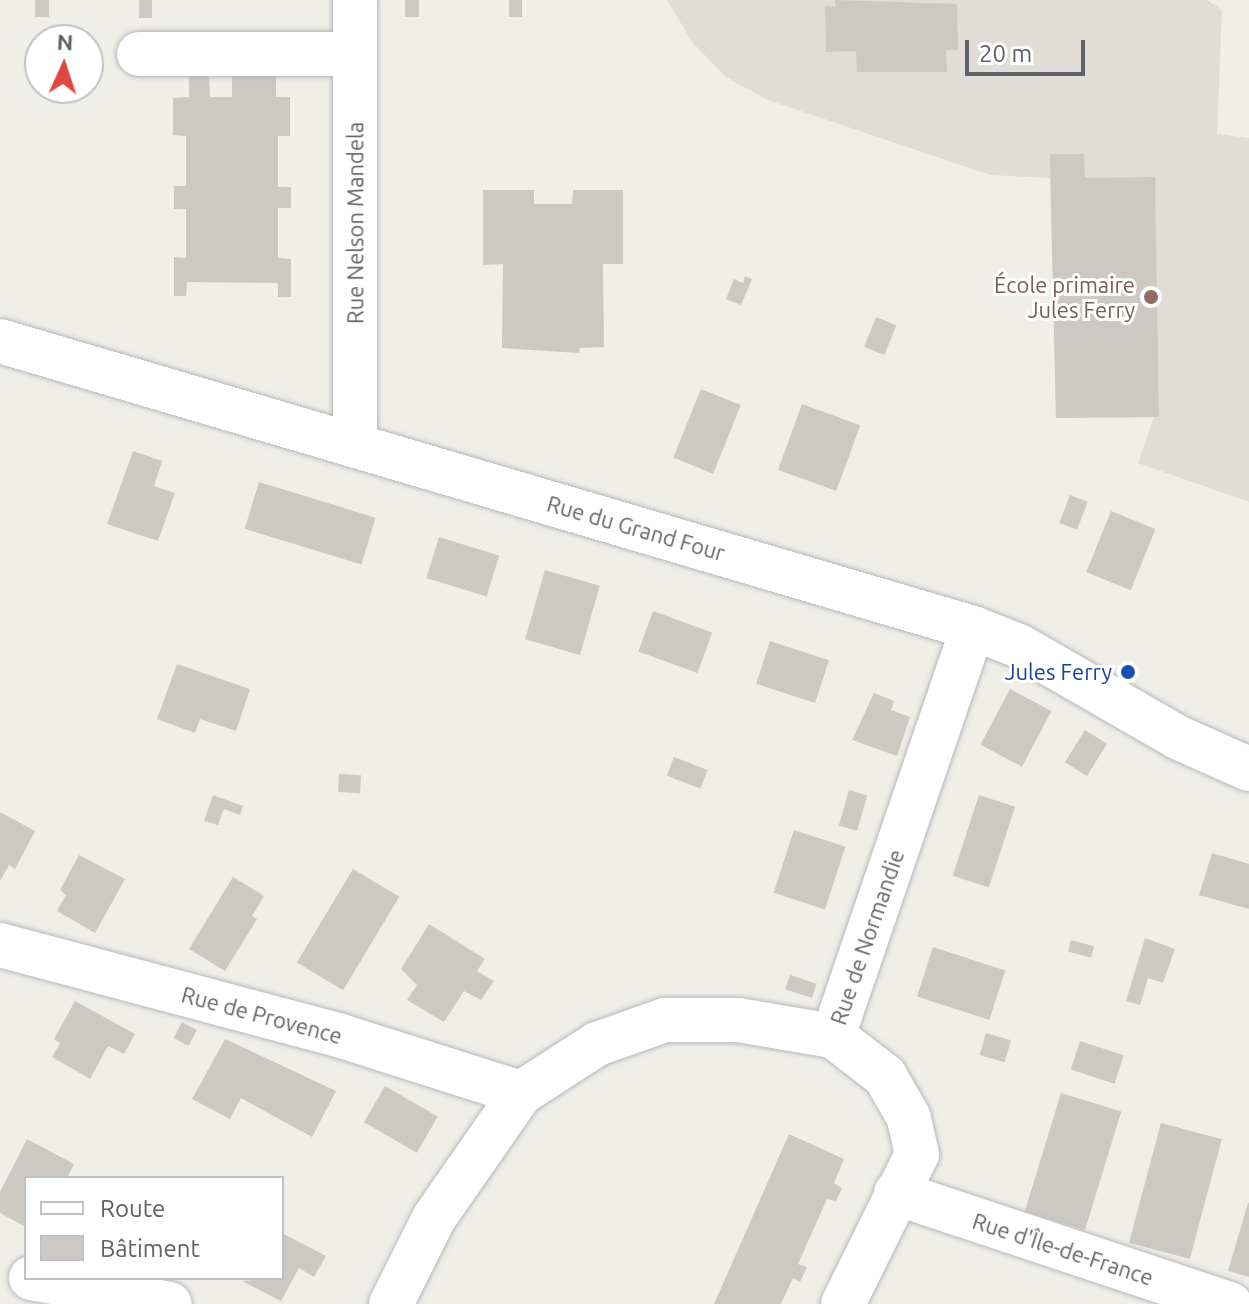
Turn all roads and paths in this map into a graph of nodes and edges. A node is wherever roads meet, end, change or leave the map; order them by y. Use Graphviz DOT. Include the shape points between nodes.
graph roads {
  1 [pos="355,0"];
  2 [pos="139,54"];
  3 [pos="354,54"];
  4 [pos="0,341"];
  5 [pos="355,446"];
  6 [pos="973,628"];
  7 [pos="1249,769"];
  8 [pos="0,945"];
  9 [pos="833,1036"];
  10 [pos="521,1093"];
  11 [pos="896,1193"];
  12 [pos="0,1272"];
  13 [pos="24,1277"];
  14 [pos="39,1280"];
  15 [pos="170,1304"];
  16 [pos="391,1304"];
  17 [pos="843,1304"];
  18 [pos="1230,1304"];
  1 -- 3 [label="street, Rue Nelson Mandela"];
  2 -- 3 [label="street"];
  3 -- 5 [label="street, Rue Nelson Mandela"];
  4 -- 5 [label="street, Rue du Grand Four"];
  5 -- 6 [label="street, Rue du Grand Four"];
  6 -- 7 [label="street, Rue du Grand Four" via="1019,646 1177,737"];
  6 -- 9 [label="street, Rue de Normandie"];
  8 -- 10 [label="street, Rue de Provence" via="338,1035"];
  9 -- 10 [label="street" via="738,1020 665,1020 597,1044"];
  9 -- 11 [label="street, Rue de Normandie" via="885,1076 909,1118 917,1154"];
  10 -- 16 [label="street" via="434,1218"];
  11 -- 17 [label="street, Rue de Normandie"];
  11 -- 18 [label="street, Rue d'Île-de-France"];
  12 -- 13 [label="street"];
  14 -- 15 [label="street"];
}
